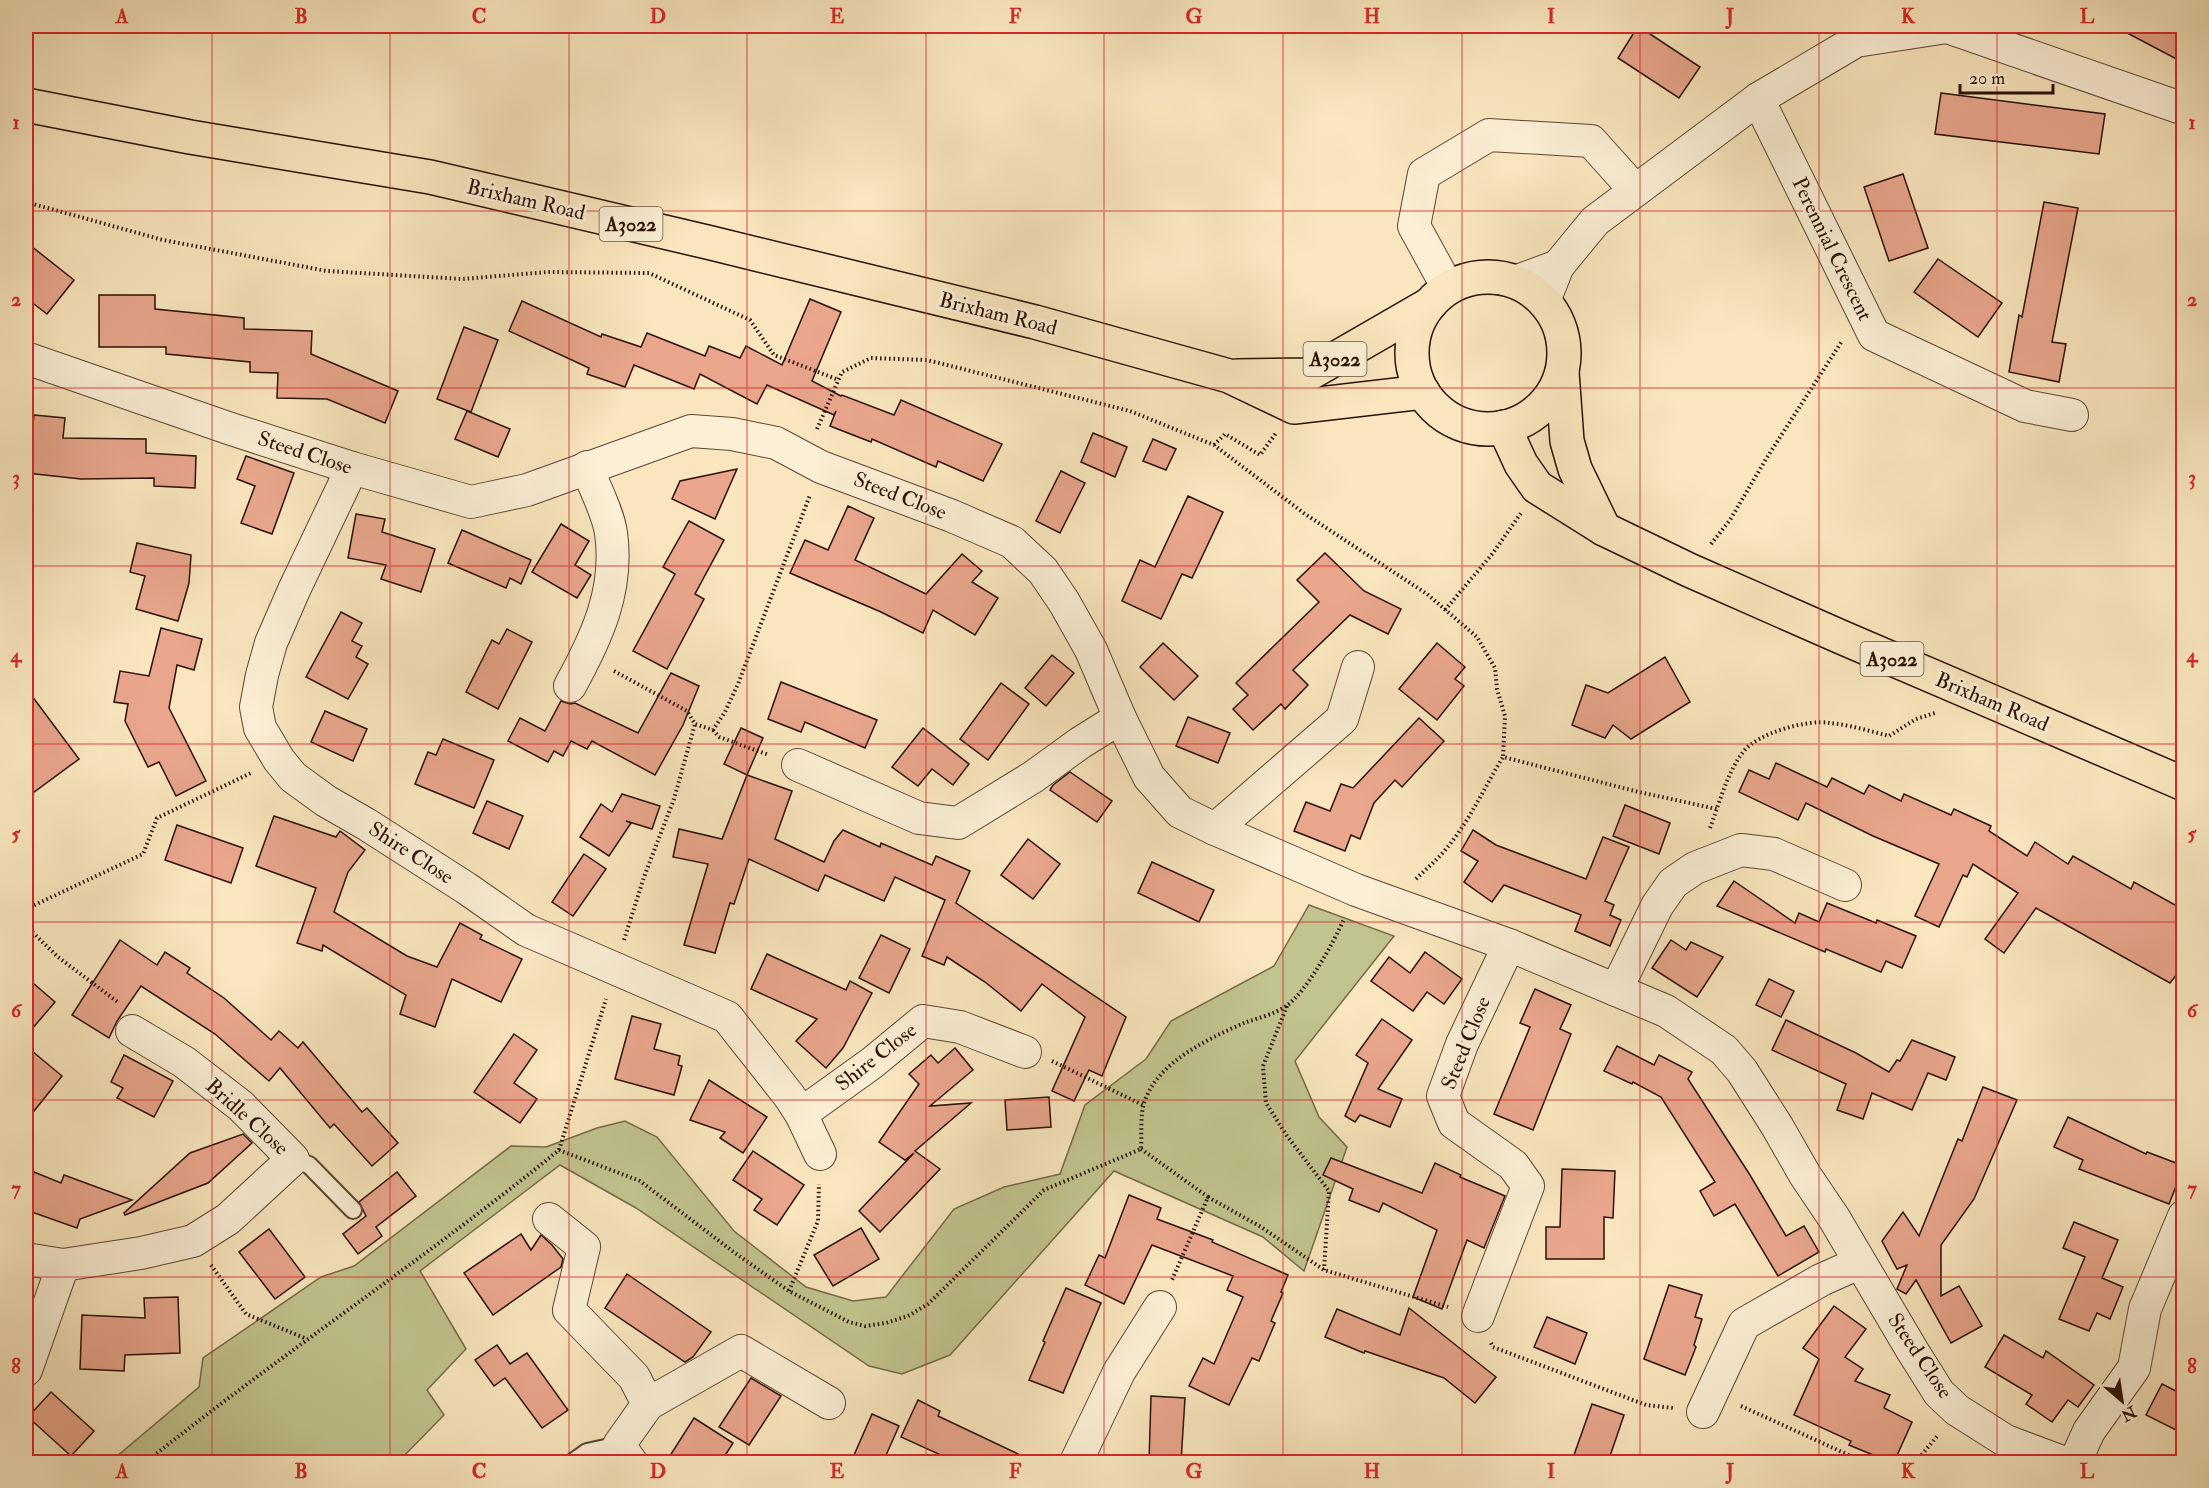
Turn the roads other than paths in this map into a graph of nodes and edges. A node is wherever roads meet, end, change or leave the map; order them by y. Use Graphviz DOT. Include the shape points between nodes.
graph roads {
  1 [pos="1758,99"];
  2 [pos="26,105"];
  3 [pos="2184,109"];
  4 [pos="1635,190"];
  5 [pos="1558,266"];
  6 [pos="1515,282"];
  7 [pos="1439,296"];
  8 [pos="1544,302"];
  9 [pos="26,358"];
  10 [pos="1562,372"];
  11 [pos="1229,376"];
  12 [pos="1423,393"];
  13 [pos="2072,415"];
  14 [pos="1504,427"];
  15 [pos="587,467"];
  16 [pos="352,468"];
  17 [pos="1604,529"];
  18 [pos="1358,667"];
  19 [pos="570,686"];
  20 [pos="1120,718"];
  21 [pos="798,765"];
  22 [pos="2184,784"];
  23 [pos="1215,829"];
  24 [pos="1845,885"];
  25 [pos="1509,945"];
  26 [pos="1616,990"];
  27 [pos="132,1031"];
  28 [pos="1025,1052"];
  29 [pos="801,1114"];
  30 [pos="820,1154"];
  31 [pos="292,1159"];
  32 [pos="353,1210"];
  33 [pos="2184,1216"];
  34 [pos="549,1219"];
  35 [pos="26,1259"];
  36 [pos="1859,1263"];
  37 [pos="63,1265"];
  38 [pos="1160,1307"];
  39 [pos="1478,1316"];
  40 [pos="26,1370"];
  41 [pos="830,1403"];
  42 [pos="648,1404"];
  43 [pos="1703,1412"];
  44 [pos="625,1454"];
  45 [pos="573,1462"];
  46 [pos="1076,1462"];
  47 [pos="2062,1462"];
  48 [pos="2074,1462"];
  1 -- 3 [label="street" via="1856,41 1947,27"];
  1 -- 4 [label="street"];
  1 -- 13 [label="street, Perennial Crescent" via="1874,335 2025,406"];
  2 -- 11 [label="main road, Brixham Road / A3022" via="430,177 1035,322"];
  4 -- 5 [label="street" via="1594,221"];
  4 -- 7 [label="street" via="1591,141 1489,135 1424,174 1414,226"];
  5 -- 6 [label="street"];
  5 -- 8 [label="street"];
  6 -- 7 [label="main road, Brixham Road / A3022" via="1485,277 1469,279"];
  6 -- 8 [label="main road, Brixham Road / A3022" via="1535,292"];
  7 -- 11 [label="main road, Brixham Road / A3022" via="1307,375"];
  7 -- 12 [label="main road, Brixham Road / A3022" via="1420,320 1414,338 1414,366"];
  8 -- 10 [label="main road, Brixham Road / A3022" via="1562,334"];
  9 -- 16 [label="street, Steed Close"];
  10 -- 14 [label="main road, Brixham Road / A3022" via="1556,388 1540,408 1520,422"];
  10 -- 17 [label="main road, Brixham Road / A3022" via="1567,441 1575,469"];
  11 -- 12 [label="main road, Brixham Road / A3022" via="1294,407"];
  12 -- 14 [label="main road, Brixham Road / A3022" via="1438,410 1458,423 1473,428"];
  14 -- 17 [label="main road, Brixham Road / A3022" via="1537,487"];
  15 -- 16 [label="street, Steed Close" via="527,490 471,502"];
  15 -- 19 [label="street" via="610,531 613,575 602,619"];
  15 -- 20 [label="street, Steed Close" via="691,431 732,434 776,443 821,466 1012,542 1043,571 1064,602 1091,650"];
  16 -- 29 [label="street, Shire Close" via="294,590 262,675 256,706 260,728 279,760 293,777 326,801 526,930 727,1017"];
  17 -- 22 [label="main road, Brixham Road / A3022" via="1689,570"];
  18 -- 23 [label="street" via="1342,719"];
  20 -- 21 [label="street" via="958,823 919,818"];
  20 -- 23 [label="street, Steed Close" via="1149,777 1180,812"];
  23 -- 25 [label="street, Steed Close" via="1356,890"];
  24 -- 26 [label="street" via="1774,854 1741,850 1695,868 1673,883 1657,906"];
  25 -- 26 [label="street, Steed Close"];
  25 -- 39 [label="street, Steed Close" via="1462,1044 1443,1096 1454,1123 1513,1165 1528,1186"];
  26 -- 36 [label="street, Steed Close" via="1666,1011 1724,1050 1772,1118"];
  27 -- 31 [label="street, Bridle Close" via="184,1062 241,1106"];
  28 -- 29 [label="street, Shire Close" via="960,1028 923,1021"];
  29 -- 30 [label="street, Shire Close"];
  31 -- 32 [label="lane" via="309,1165"];
  31 -- 37 [label="street, Bridle Close" via="228,1218 192,1241"];
  33 -- 48 [label="street" via="2145,1309 2134,1368 2090,1431"];
  34 -- 42 [label="street" via="584,1247 569,1310 634,1377"];
  35 -- 37 [label="street, Bridle Close"];
  36 -- 43 [label="street" via="1744,1324"];
  36 -- 47 [label="street, Steed Close" via="1939,1393 2006,1441"];
  37 -- 40 [label="street"];
  38 -- 46 [label="street" via="1119,1372"];
  41 -- 42 [label="street" via="741,1351"];
  42 -- 44 [label="street"];
  44 -- 45 [label="lane" via="587,1452"];
}
